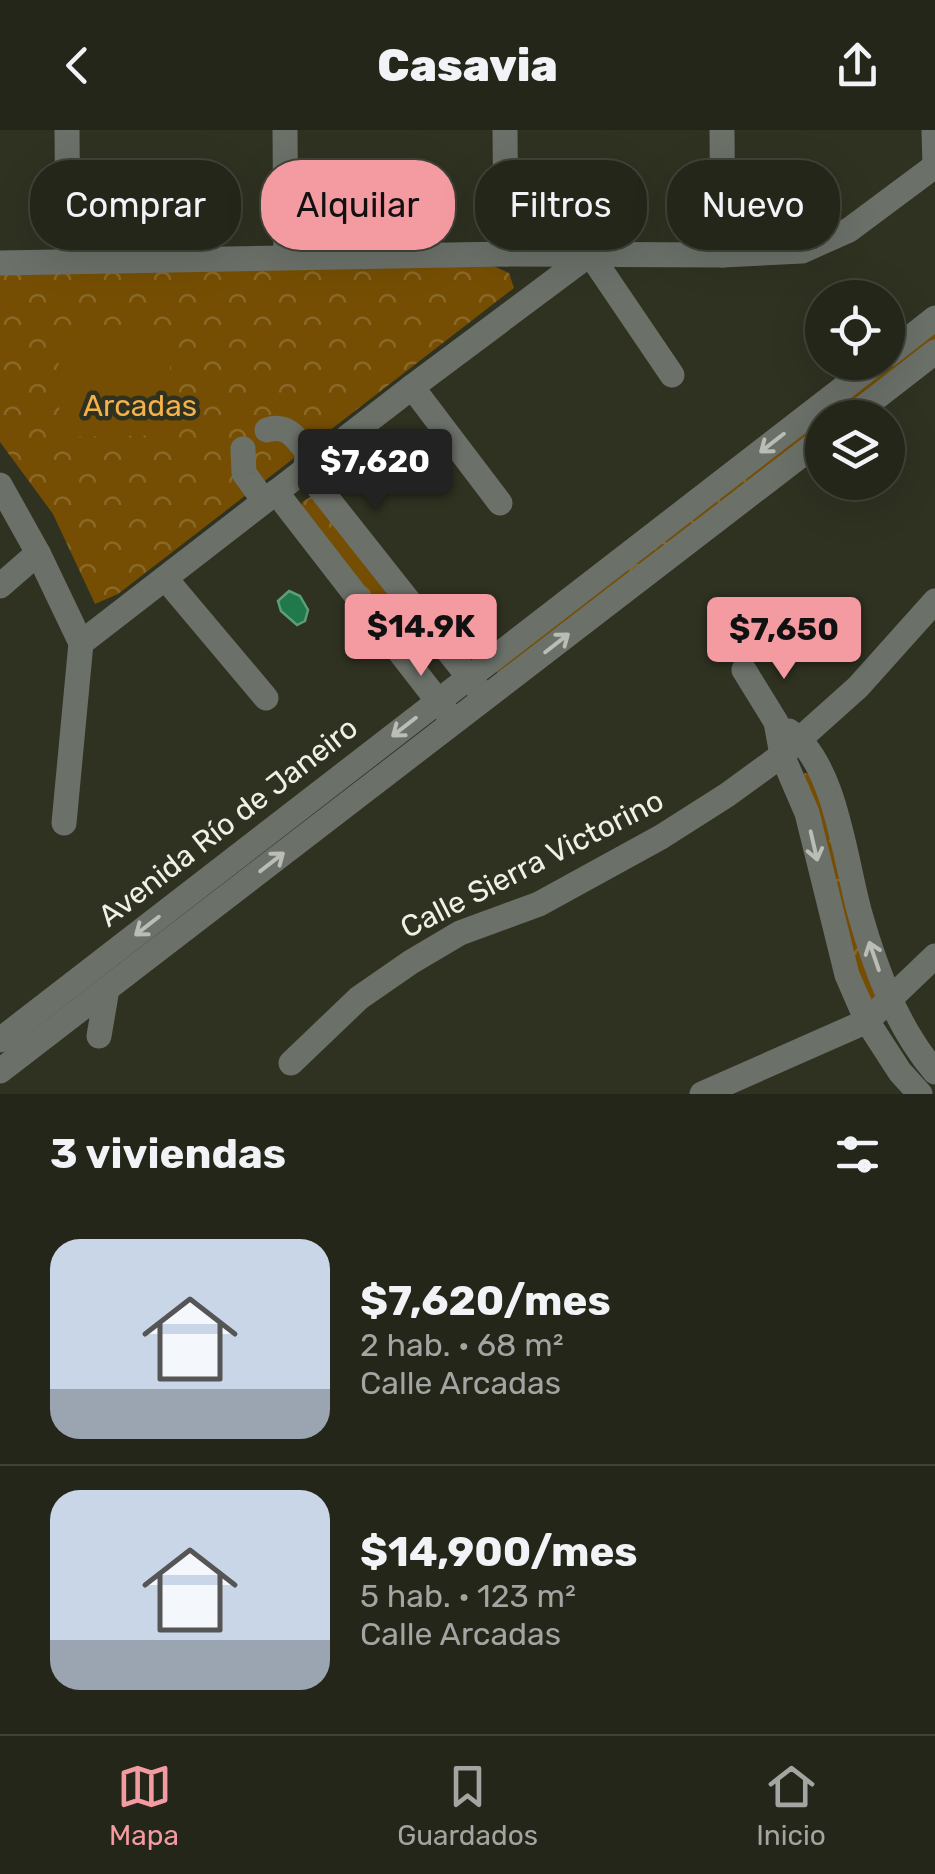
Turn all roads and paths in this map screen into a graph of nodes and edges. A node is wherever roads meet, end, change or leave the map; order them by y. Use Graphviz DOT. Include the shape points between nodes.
graph roads {
  1 [pos="67,130"];
  2 [pos="285,130"];
  3 [pos="506,130"];
  4 [pos="722,130"];
  5 [pos="934,130"];
  6 [pos="935,166"];
  7 [pos="506,254"];
  8 [pos="590,254"];
  9 [pos="723,255"];
  10 [pos="286,257"];
  11 [pos="68,260"];
  12 [pos="0,263"];
  13 [pos="935,318"];
  14 [pos="905,341"];
  15 [pos="935,352"];
  16 [pos="672,375"];
  17 [pos="854,380"];
  18 [pos="412,387"];
  19 [pos="873,400"];
  20 [pos="268,430"];
  21 [pos="244,450"];
  22 [pos="805,451"];
  23 [pos="304,470"];
  24 [pos="0,485"];
  25 [pos="270,497"];
  26 [pos="500,504"];
  27 [pos="38,553"];
  28 [pos="165,578"];
  29 [pos="0,586"];
  30 [pos="935,601"];
  31 [pos="418,614"];
  32 [pos="388,636"];
  33 [pos="81,643"];
  34 [pos="744,670"];
  35 [pos="468,677"];
  36 [pos="266,698"];
  37 [pos="485,698"];
  38 [pos="438,701"];
  39 [pos="454,722"];
  40 [pos="791,746"];
  41 [pos="64,823"];
  42 [pos="935,956"];
  43 [pos="107,989"];
  44 [pos="891,1001"];
  45 [pos="867,1021"];
  46 [pos="99,1036"];
  47 [pos="0,1040"];
  48 [pos="291,1063"];
  49 [pos="0,1071"];
  50 [pos="935,1072"];
  51 [pos="702,1094"];
  52 [pos="920,1094"];
  1 -- 11 [label="street"];
  2 -- 10 [label="street"];
  3 -- 7 [label="street"];
  4 -- 9 [label="street"];
  5 -- 6 [label="street"];
  6 -- 9 [label="street" via="824,244"];
  7 -- 8 [label="street"];
  7 -- 10 [label="street"];
  8 -- 9 [label="street"];
  8 -- 16 [label="street"];
  8 -- 18 [label="street"];
  10 -- 11 [label="street"];
  11 -- 12 [label="street"];
  13 -- 14 [label="street"];
  15 -- 19 [label="street"];
  17 -- 35 [label="street, Avenida Río de Janeiro, one-way"];
  18 -- 23 [label="street"];
  18 -- 26 [label="street"];
  20 -- 23 [label="street" via="291,432 308,453"];
  21 -- 25 [label="street" via="244,473"];
  37 -- 22 [label="street, Avenida Río de Janeiro, one-way"];
  23 -- 25 [label="street"];
  23 -- 31 [label="street"];
  24 -- 27 [label="street"];
  25 -- 28 [label="street"];
  25 -- 32 [label="street"];
  27 -- 29 [label="street"];
  27 -- 33 [label="street"];
  28 -- 33 [label="street"];
  28 -- 36 [label="street"];
  30 -- 40 [label="street, Calle Sierra Victorino" via="858,688"];
  31 -- 32 [label="street"];
  31 -- 35 [label="street"];
  32 -- 38 [label="street"];
  33 -- 41 [label="street"];
  34 -- 40 [label="street"];
  35 -- 37 [label="street"];
  35 -- 38 [label="street, Avenida Río de Janeiro"];
  37 -- 39 [label="street, Avenida Río de Janeiro"];
  38 -- 39 [label="street"];
  38 -- 47 [label="street, Avenida Río de Janeiro, one-way"];
  43 -- 39 [label="street, Avenida Río de Janeiro, one-way"];
  44 -- 40 [label="street, one-way" via="833,802"];
  40 -- 45 [label="street, one-way" via="832,922"];
  40 -- 48 [label="street, Calle Sierra Victorino" via="661,837 539,904 460,933 411,962 360,998"];
  42 -- 44 [label="street"];
  43 -- 46 [label="street"];
  43 -- 49 [label="street, Avenida Río de Janeiro"];
  44 -- 45 [label="street"];
  44 -- 50 [label="street"];
  45 -- 51 [label="street"];
  45 -- 52 [label="street"];
}
